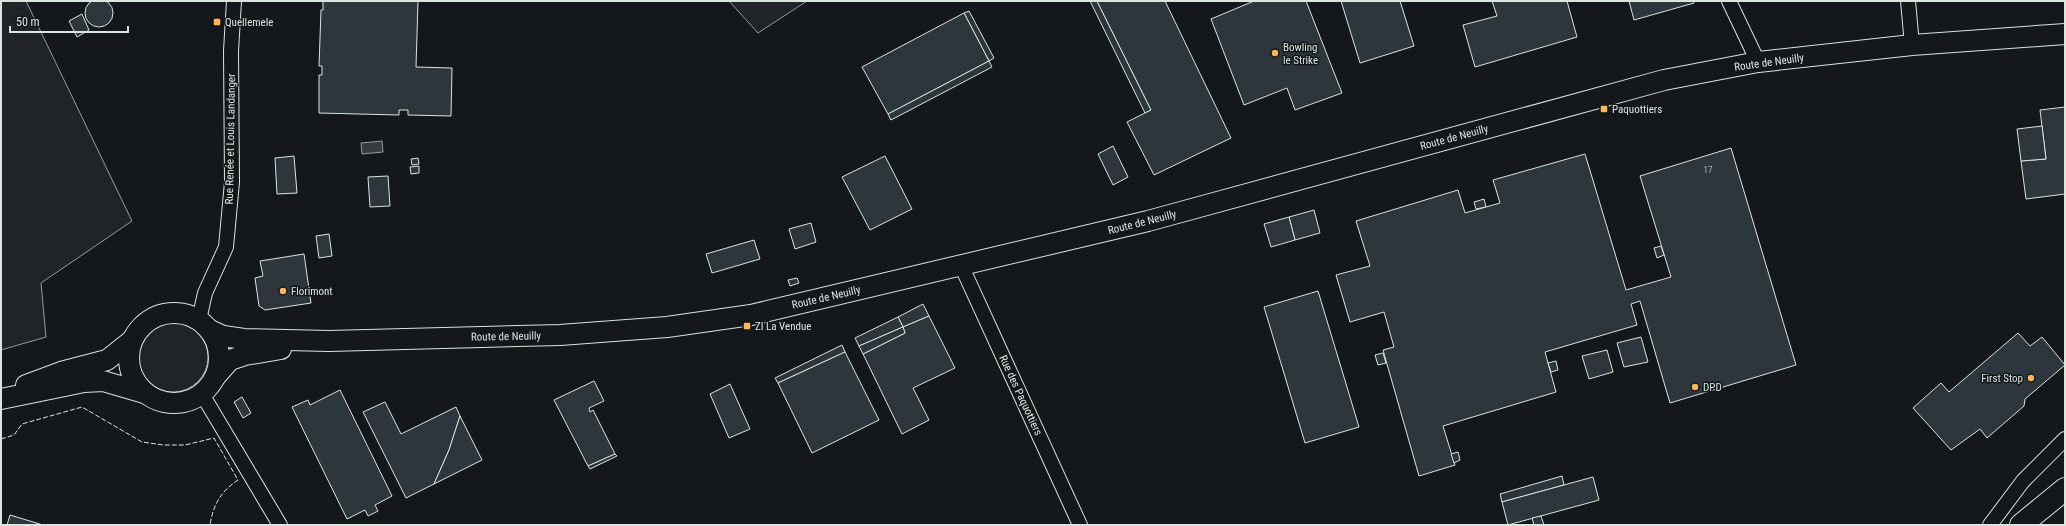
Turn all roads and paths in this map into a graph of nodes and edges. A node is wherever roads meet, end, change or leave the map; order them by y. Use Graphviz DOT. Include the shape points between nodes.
graph roads {
  1 [pos="234,1"];
  2 [pos="1729,1"];
  3 [pos="1908,1"];
  4 [pos="2065,34"];
  5 [pos="1912,45"];
  6 [pos="1758,62"];
  7 [pos="961,265"];
  8 [pos="205,325"];
  9 [pos="131,341"];
  10 [pos="329,341"];
  11 [pos="216,376"];
  12 [pos="144,393"];
  13 [pos="202,394"];
  14 [pos="1,395"];
  15 [pos="1,399"];
  16 [pos="2065,439"];
  17 [pos="2065,489"];
  18 [pos="280,525"];
  19 [pos="1080,525"];
  20 [pos="1990,525"];
  21 [pos="2021,525"];
  1 -- 8 [label="street, Rue Renée et Louis Landanger" via="231,51 232,182 226,247 205,293"];
  2 -- 6 [label="street"];
  3 -- 5 [label="street"];
  4 -- 5 [label="main road, Route de Neuilly"];
  5 -- 6 [label="main road, Route de Neuilly"];
  6 -- 7 [label="main road, Route de Neuilly" via="1664,80 1148,221"];
  7 -- 10 [label="main road, Route de Neuilly" via="751,314 667,327 560,335"];
  7 -- 19 [label="street, Rue des Paquottiers"];
  8 -- 9 [label="main road" via="186,314 172,312 158,315 143,324"];
  8 -- 10 [label="main road, Route de Neuilly" via="222,336 244,339"];
  8 -- 11 [label="main road" via="217,344 219,360"];
  9 -- 12 [label="main road" via="129,369"];
  9 -- 14 [label="main road" via="107,360 60,372"];
  10 -- 11 [label="main road" via="245,355 230,360"];
  11 -- 13 [label="main road"];
  12 -- 13 [label="main road" via="155,400 179,404"];
  12 -- 15 [label="main road" via="103,381 84,382"];
  13 -- 18 [label="street"];
  16 -- 20 [label="street" via="2023,481"];
  17 -- 21 [label="main road"];
}
